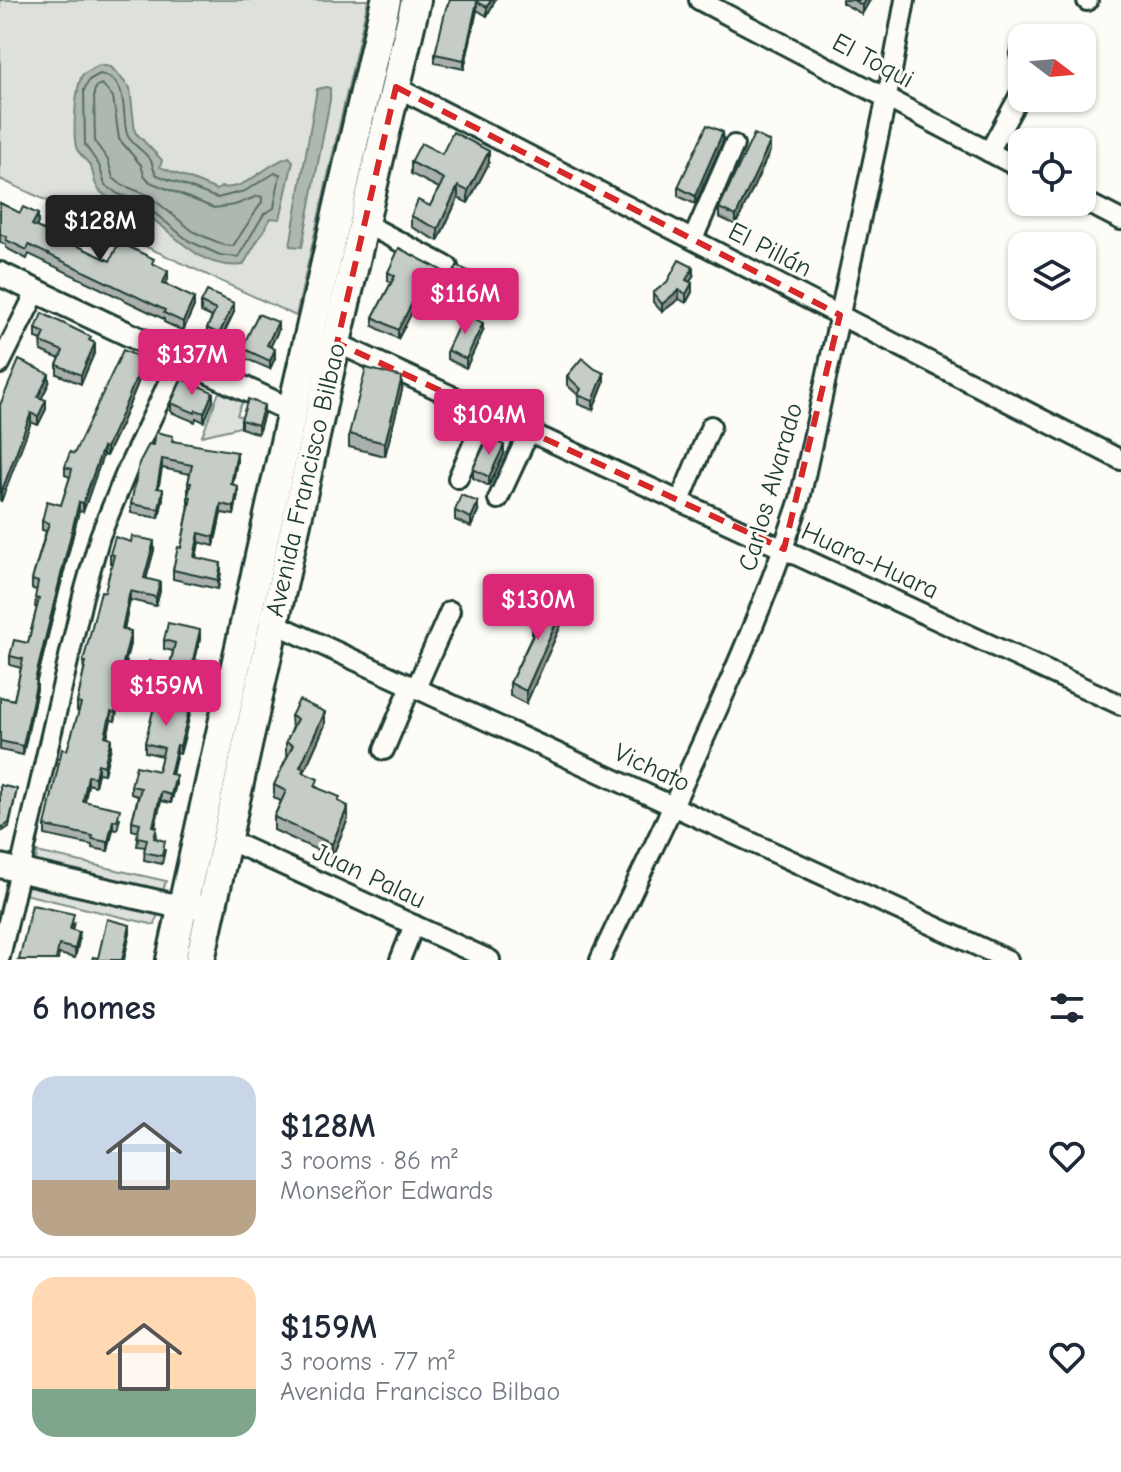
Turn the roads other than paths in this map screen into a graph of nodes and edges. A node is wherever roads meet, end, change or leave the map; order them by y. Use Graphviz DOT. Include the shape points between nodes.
graph roads {
  1 [pos="386,0"];
  2 [pos="416,0"];
  3 [pos="699,0"];
  4 [pos="905,0"];
  5 [pos="396,87"];
  6 [pos="887,98"];
  7 [pos="1011,112"];
  8 [pos="734,145"];
  9 [pos="989,152"];
  10 [pos="1008,162"];
  11 [pos="1096,207"];
  12 [pos="1121,220"];
  13 [pos="364,223"];
  14 [pos="693,239"];
  15 [pos="448,267"];
  16 [pos="0,274"];
  17 [pos="36,292"];
  18 [pos="840,315"];
  19 [pos="337,343"];
  20 [pos="179,360"];
  21 [pos="0,364"];
  22 [pos="292,411"];
  23 [pos="487,412"];
  24 [pos="711,426"];
  25 [pos="529,432"];
  26 [pos="311,454"];
  27 [pos="1121,460"];
  28 [pos="458,478"];
  29 [pos="498,499"];
  30 [pos="680,501"];
  31 [pos="784,549"];
  32 [pos="450,611"];
  33 [pos="274,623"];
  34 [pos="413,687"];
  35 [pos="1121,705"];
  36 [pos="384,750"];
  37 [pos="672,806"];
  38 [pos="226,839"];
  39 [pos="10,869"];
  40 [pos="182,906"];
  41 [pos="211,908"];
  42 [pos="414,925"];
  43 [pos="0,957"];
  44 [pos="171,960"];
  45 [pos="200,960"];
  46 [pos="400,960"];
  47 [pos="490,960"];
  48 [pos="600,960"];
  49 [pos="1008,960"];
  1 -- 22 [label="main road, Avenida Francisco Bilbao"];
  2 -- 5 [label="main road, Avenida Francisco Bilbao"];
  3 -- 6 [label="street, El Toqui"];
  4 -- 6 [label="street, Carlos Alvarado"];
  5 -- 13 [label="main road, Avenida Francisco Bilbao"];
  5 -- 14 [label="street, El Pillán"];
  6 -- 9 [label="street, El Toqui"];
  6 -- 18 [label="street, Carlos Alvarado"];
  7 -- 9 [label="street"];
  8 -- 14 [label="street"];
  9 -- 10 [label="street, El Toqui"];
  11 -- 12 [label="street"];
  13 -- 15 [label="street"];
  13 -- 19 [label="main road, Avenida Francisco Bilbao"];
  14 -- 18 [label="street, El Pillán"];
  16 -- 17 [label="street"];
  17 -- 20 [label="street"];
  17 -- 21 [label="street"];
  18 -- 27 [label="street, El Pillán"];
  18 -- 31 [label="street, Carlos Alvarado"];
  19 -- 23 [label="street, Huara-Huara"];
  19 -- 26 [label="main road, Avenida Francisco Bilbao"];
  20 -- 22 [label="street"];
  20 -- 39 [label="street" via="100,536"];
  22 -- 26 [label="main road" via="307,430"];
  22 -- 40 [label="main road, Avenida Francisco Bilbao"];
  23 -- 25 [label="street, Huara-Huara"];
  23 -- 28 [label="street"];
  24 -- 30 [label="street"];
  25 -- 29 [label="street"];
  25 -- 30 [label="street, Huara-Huara"];
  26 -- 33 [label="main road, Avenida Francisco Bilbao"];
  30 -- 31 [label="street, Huara-Huara"];
  31 -- 35 [label="street, Huara-Huara"];
  31 -- 37 [label="street, Carlos Alvarado" via="753,631"];
  32 -- 34 [label="street"];
  33 -- 34 [label="street, Vichato"];
  33 -- 38 [label="main road, Avenida Francisco Bilbao"];
  34 -- 36 [label="street"];
  34 -- 37 [label="street, Vichato"];
  37 -- 48 [label="street, Carlos Alvarado"];
  37 -- 49 [label="street, Vichato"];
  38 -- 41 [label="main road, Avenida Francisco Bilbao"];
  38 -- 42 [label="street, Juan Palau"];
  39 -- 40 [label="street"];
  39 -- 43 [label="street"];
  40 -- 41 [label="street"];
  40 -- 44 [label="main road, Avenida Francisco Bilbao"];
  41 -- 45 [label="main road, Avenida Francisco Bilbao"];
  42 -- 46 [label="street"];
  42 -- 47 [label="street, Juan Palau"];
}
